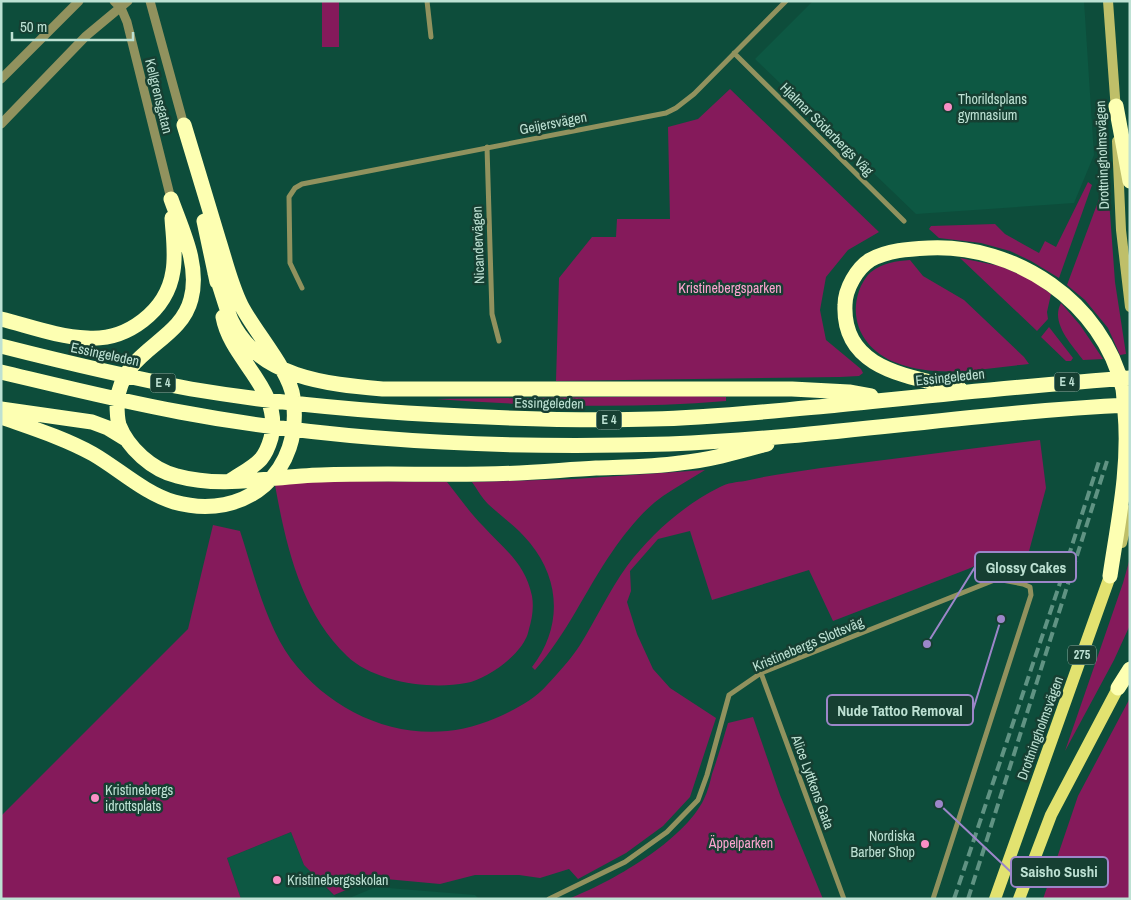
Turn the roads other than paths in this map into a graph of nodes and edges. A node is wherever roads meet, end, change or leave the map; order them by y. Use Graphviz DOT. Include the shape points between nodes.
graph roads {
  1 [pos="79,1"];
  2 [pos="150,1"];
  3 [pos="427,1"];
  4 [pos="786,1"];
  5 [pos="1108,1"];
  6 [pos="121,4"];
  7 [pos="431,37"];
  8 [pos="734,53"];
  9 [pos="1,80"];
  10 [pos="1116,106"];
  11 [pos="1,124"];
  12 [pos="184,125"];
  13 [pos="488,147"];
  14 [pos="1130,181"];
  15 [pos="196,189"];
  16 [pos="171,199"];
  17 [pos="904,221"];
  18 [pos="215,273"];
  19 [pos="302,288"];
  20 [pos="1130,307"];
  21 [pos="1,320"];
  22 [pos="499,341"];
  23 [pos="1,346"];
  24 [pos="1,372"];
  25 [pos="1130,378"];
  26 [pos="970,392"];
  27 [pos="890,400"];
  28 [pos="1130,405"];
  29 [pos="1,409"];
  30 [pos="1,417"];
  31 [pos="790,436"];
  32 [pos="126,439"];
  33 [pos="230,481"];
  34 [pos="1130,510"];
  35 [pos="1110,576"];
  36 [pos="1130,659"];
  37 [pos="1130,669"];
  38 [pos="760,673"];
  39 [pos="1118,688"];
  40 [pos="549,899"];
  41 [pos="844,899"];
  42 [pos="933,899"];
  43 [pos="995,899"];
  44 [pos="1019,899"];
  1 -- 9 [label="street"];
  2 -- 12 [label="street, Kellgrensgatan"];
  3 -- 7 [label="street"];
  4 -- 8 [label="street, Geijersvägen"];
  5 -- 10 [label="main road, Drottningholmsvägen"];
  6 -- 11 [label="street"];
  6 -- 16 [label="street, Kellgrensgatan"];
  8 -- 13 [label="street, Geijersvägen" via="694,94 666,113"];
  8 -- 17 [label="street, Hjalmar Söderbergs Väg"];
  10 -- 14 [label="highway"];
  10 -- 20 [label="main road, Drottningholmsvägen" via="1120,222"];
  12 -- 15 [label="street, Kellgrensgatan"];
  12 -- 30 [label="highway" via="241,306 283,372 293,395 294,435 279,470 243,499 227,504 192,506 147,489 93,454 58,437"];
  13 -- 19 [label="street, Geijersvägen" via="295,188 289,198 290,263"];
  13 -- 22 [label="street, Nicandervägen" via="492,314"];
  15 -- 18 [label="highway"];
  16 -- 21 [label="highway" via="174,257 170,285 160,303 138,325 123,332 90,339"];
  16 -- 32 [label="highway" via="189,250 192,297 175,326 130,366 122,381 118,395 118,423"];
  18 -- 27 [label="highway" via="231,320 255,351 271,363 321,382 383,390 792,389 849,392"];
  18 -- 33 [label="highway" via="229,338 260,383 272,413 273,429 261,458"];
  23 -- 27 [label="highway, Essingeleden / E 4" via="190,388 406,414 544,420 654,419"];
  24 -- 31 [label="highway, E 4" via="180,412 328,432 418,440 544,446 671,444"];
  25 -- 26 [label="highway, Essingeleden / E 4"];
  26 -- 27 [label="highway, Essingeleden / E 4"];
  26 -- 35 [label="highway" via="896,372 874,364 862,355 846,325 845,300 855,276 870,260 906,249 942,247 997,256 1043,279 1072,301 1095,327 1110,351 1123,390 1128,439"];
  28 -- 31 [label="highway, E 4"];
  29 -- 32 [label="highway" via="92,422"];
  31 -- 33 [label="highway" via="730,455 680,464 486,474 322,474"];
  32 -- 33 [label="highway" via="156,468 173,476 212,482"];
  34 -- 35 [label="main road, Drottningholmsvägen"];
  35 -- 43 [label="main road, Drottningholmsvägen / 275"];
  36 -- 39 [label="main road"];
  37 -- 39 [label="highway"];
  38 -- 40 [label="street, Kristinebergs Slottsväg" via="729,695 698,800 667,832 625,862"];
  38 -- 41 [label="street, Alice Lyttkens Gata"];
  38 -- 42 [label="street, Kristinebergs Slottsväg" via="997,579 1030,588 1031,595"];
  39 -- 44 [label="main road" via="1051,815"];
}
